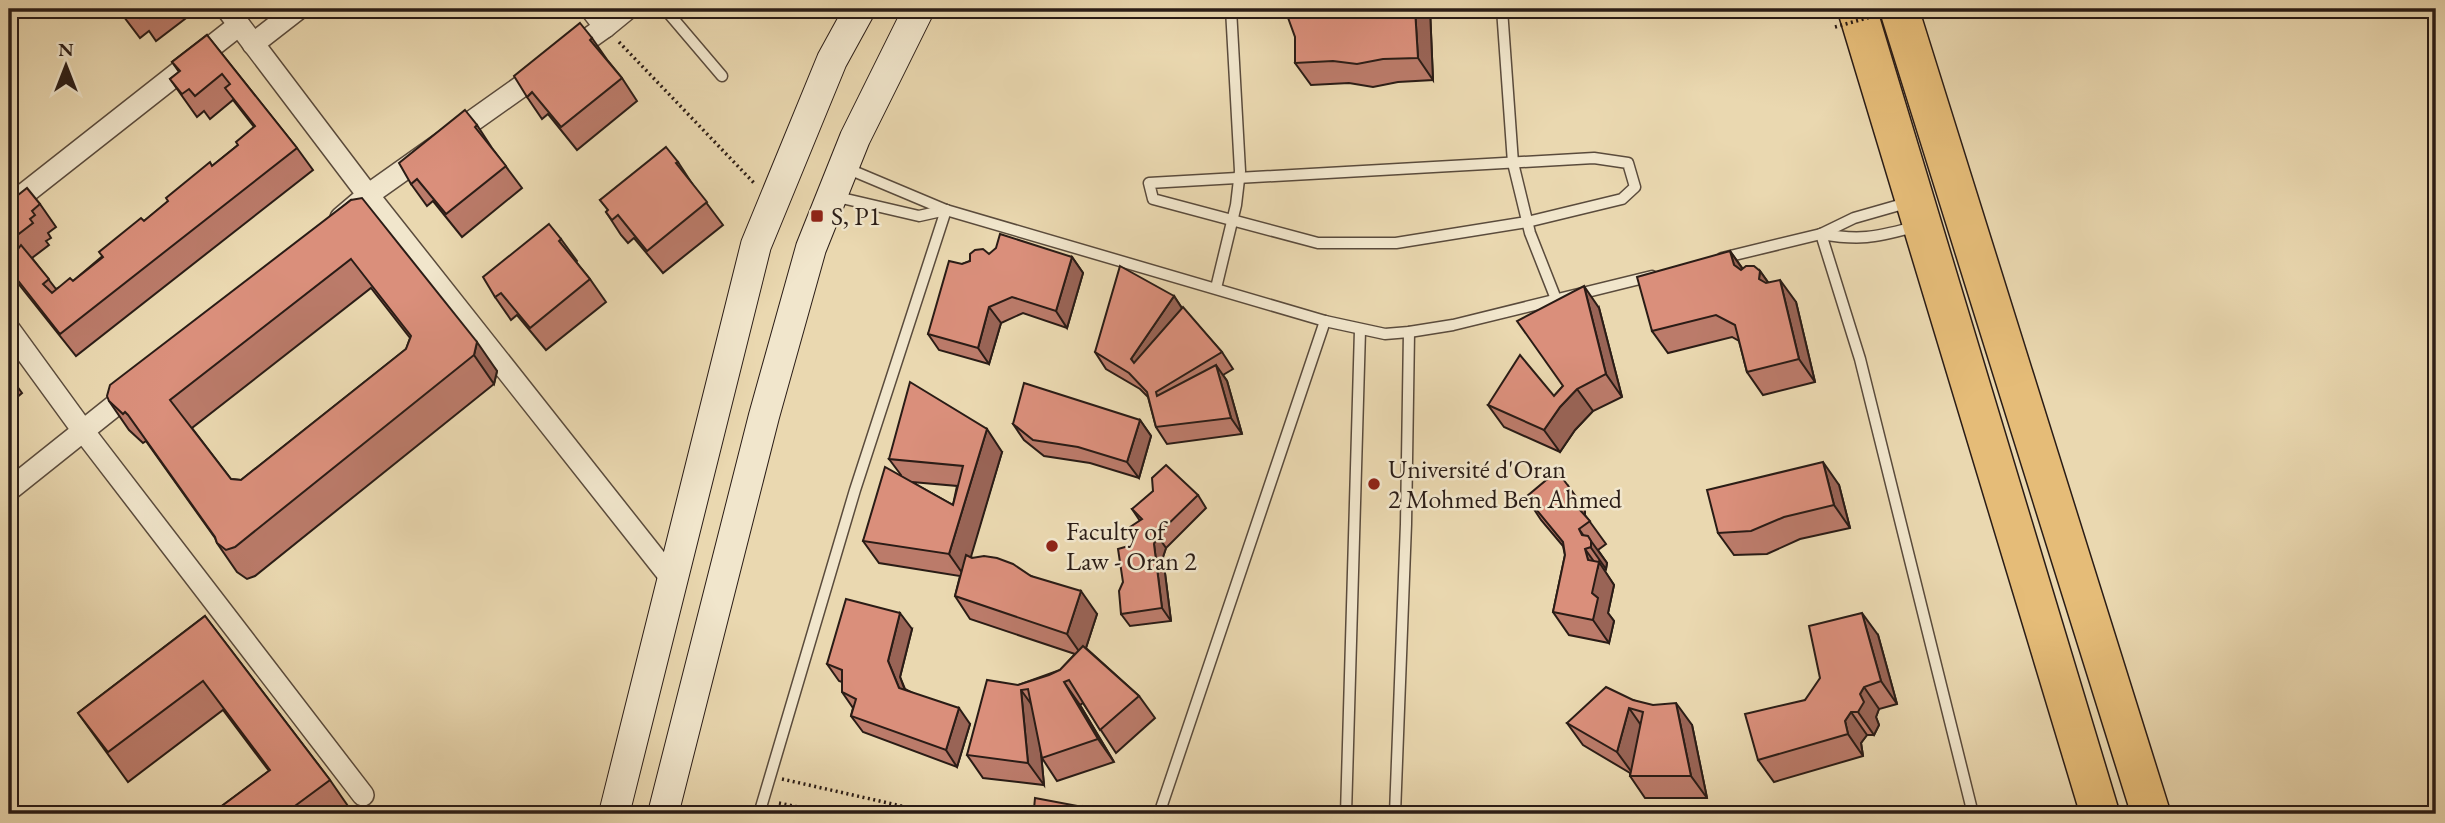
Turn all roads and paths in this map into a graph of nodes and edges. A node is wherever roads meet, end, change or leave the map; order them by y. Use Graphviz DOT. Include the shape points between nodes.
graph roads {
  1 [pos="298,9"];
  2 [pos="591,9"];
  3 [pos="627,9"];
  4 [pos="665,9"];
  5 [pos="860,9"];
  6 [pos="919,9"];
  7 [pos="1231,9"];
  8 [pos="1502,9"];
  9 [pos="1899,9"];
  10 [pos="233,17"];
  11 [pos="1846,18"];
  12 [pos="605,27"];
  13 [pos="253,44"];
  14 [pos="722,76"];
  15 [pos="1513,163"];
  16 [pos="844,167"];
  17 [pos="1239,178"];
  18 [pos="368,195"];
  19 [pos="832,195"];
  20 [pos="773,202"];
  21 [pos="9,206"];
  22 [pos="946,210"];
  23 [pos="1920,213"];
  24 [pos="1232,221"];
  25 [pos="1527,222"];
  26 [pos="326,230"];
  27 [pos="1821,234"];
  28 [pos="1715,260"];
  29 [pos="1662,273"];
  30 [pos="1216,288"];
  31 [pos="1556,299"];
  32 [pos="1325,321"];
  33 [pos="9,329"];
  34 [pos="1360,330"];
  35 [pos="1409,332"];
  36 [pos="147,379"];
  37 [pos="84,432"];
  38 [pos="9,490"];
  39 [pos="671,578"];
  40 [pos="771,777"];
  41 [pos="363,795"];
  42 [pos="764,800"];
  43 [pos="614,814"];
  44 [pos="663,814"];
  45 [pos="759,814"];
  46 [pos="831,814"];
  47 [pos="937,814"];
  48 [pos="1159,814"];
  49 [pos="1346,814"];
  50 [pos="1395,814"];
  51 [pos="1973,814"];
  52 [pos="2100,814"];
  53 [pos="2151,814"];
  1 -- 13 [label="street"];
  2 -- 12 [label="street"];
  3 -- 12 [label="street"];
  4 -- 14 [label="lane"];
  5 -- 20 [label="main road" via="832,60"];
  6 -- 16 [label="main road"];
  7 -- 17 [label="lane"];
  8 -- 15 [label="lane"];
  9 -- 11 [label="path, bridge"];
  9 -- 53 [label="highway"];
  10 -- 13 [label="street"];
  10 -- 21 [label="street"];
  11 -- 23 [label="highway"];
  12 -- 18 [label="street"];
  12 -- 20 [label="path"];
  13 -- 18 [label="street"];
  15 -- 17 [label="lane"];
  15 -- 25 [label="lane"];
  15 -- 25 [label="lane" via="1594,159 1628,163 1632,172 1635,187 1622,199"];
  16 -- 19 [label="main road"];
  16 -- 22 [label="lane"];
  17 -- 24 [label="lane"];
  17 -- 24 [label="lane" via="1149,183 1153,198"];
  18 -- 26 [label="street"];
  18 -- 39 [label="street"];
  19 -- 22 [label="lane" via="919,216"];
  19 -- 44 [label="main road" via="811,248 764,416"];
  20 -- 39 [label="main road" via="756,246"];
  22 -- 30 [label="lane"];
  22 -- 40 [label="lane" via="855,490"];
  23 -- 27 [label="lane" via="1854,218"];
  23 -- 27 [label="lane" via="1864,239"];
  23 -- 52 [label="highway"];
  24 -- 25 [label="lane" via="1318,243 1396,243"];
  24 -- 30 [label="lane"];
  25 -- 31 [label="lane"];
  27 -- 28 [label="lane"];
  27 -- 51 [label="lane" via="1860,359"];
  29 -- 31 [label="lane"];
  30 -- 32 [label="lane"];
  31 -- 35 [label="lane"];
  32 -- 34 [label="lane"];
  32 -- 48 [label="lane"];
  33 -- 37 [label="street"];
  34 -- 35 [label="lane"];
  34 -- 49 [label="lane"];
  35 -- 50 [label="lane"];
  36 -- 37 [label="street"];
  37 -- 38 [label="street"];
  37 -- 41 [label="street"];
  39 -- 43 [label="main road"];
  40 -- 42 [label="lane"];
  40 -- 47 [label="path"];
  42 -- 45 [label="lane"];
  42 -- 46 [label="path"];
}
